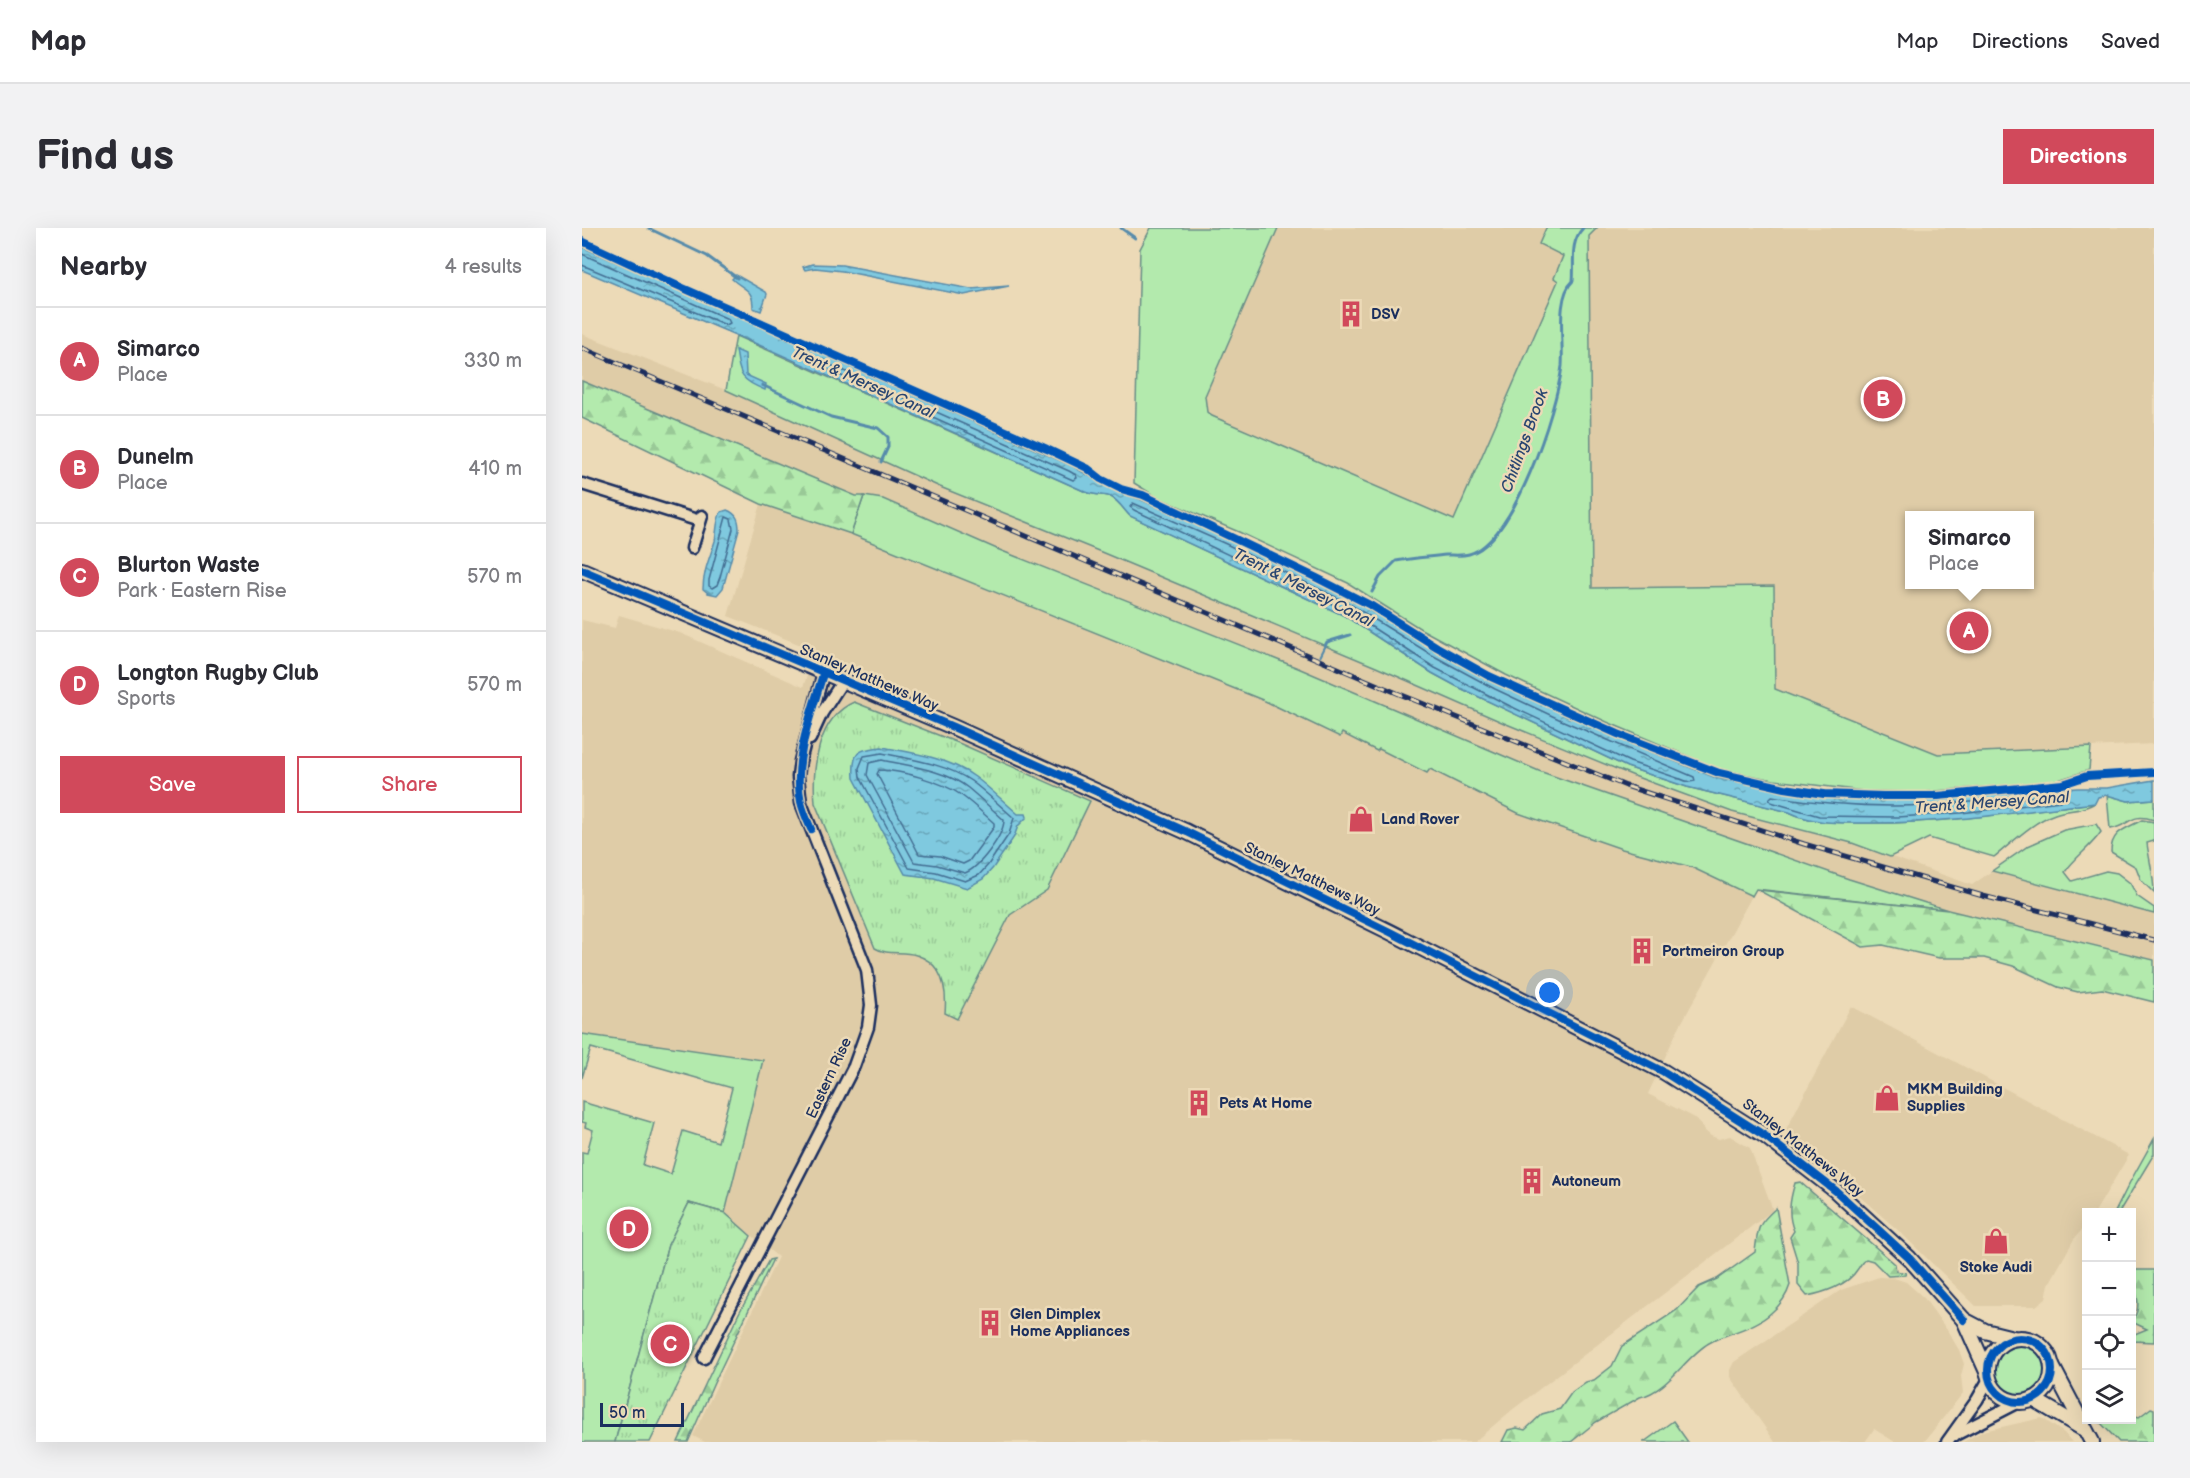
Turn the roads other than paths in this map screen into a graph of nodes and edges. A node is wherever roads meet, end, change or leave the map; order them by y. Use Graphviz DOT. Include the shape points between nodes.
graph roads {
  1 [pos="582,484"];
  2 [pos="692,548"];
  3 [pos="582,570"];
  4 [pos="823,674"];
  5 [pos="842,682"];
  6 [pos="800,761"];
  7 [pos="1964,1320"];
  8 [pos="2013,1338"];
  9 [pos="704,1358"];
  10 [pos="2052,1366"];
  11 [pos="1989,1376"];
  12 [pos="2033,1399"];
  13 [pos="2019,1402"];
  14 [pos="2084,1429"];
  15 [pos="1950,1439"];
  16 [pos="2092,1442"];
  1 -- 2 [label="street" via="701,518"];
  3 -- 4 [label="main road, Stanley Matthews Way"];
  4 -- 5 [label="main road, Stanley Matthews Way"];
  4 -- 6 [label="street, Eastern Rise"];
  5 -- 6 [label="street, Eastern Rise" via="822,713"];
  5 -- 7 [label="main road, Stanley Matthews Way" via="1187,832 1664,1072 1766,1137 1836,1191 1909,1258"];
  6 -- 9 [label="street, Eastern Rise" via="801,802 867,970 871,1005 868,1027 854,1066"];
  7 -- 8 [label="main road, Stanley Matthews Way" via="1985,1331"];
  7 -- 11 [label="main road, Stanley Matthews Way"];
  8 -- 10 [label="main road" via="2022,1337 2045,1348"];
  8 -- 11 [label="main road" via="1993,1352"];
  10 -- 12 [label="main road" via="2049,1385"];
  10 -- 14 [label="main road"];
  11 -- 13 [label="main road" via="1993,1388 2003,1397"];
  11 -- 15 [label="street"];
  12 -- 13 [label="main road"];
  12 -- 14 [label="main road"];
  13 -- 15 [label="street"];
  14 -- 16 [label="main road"];
}
